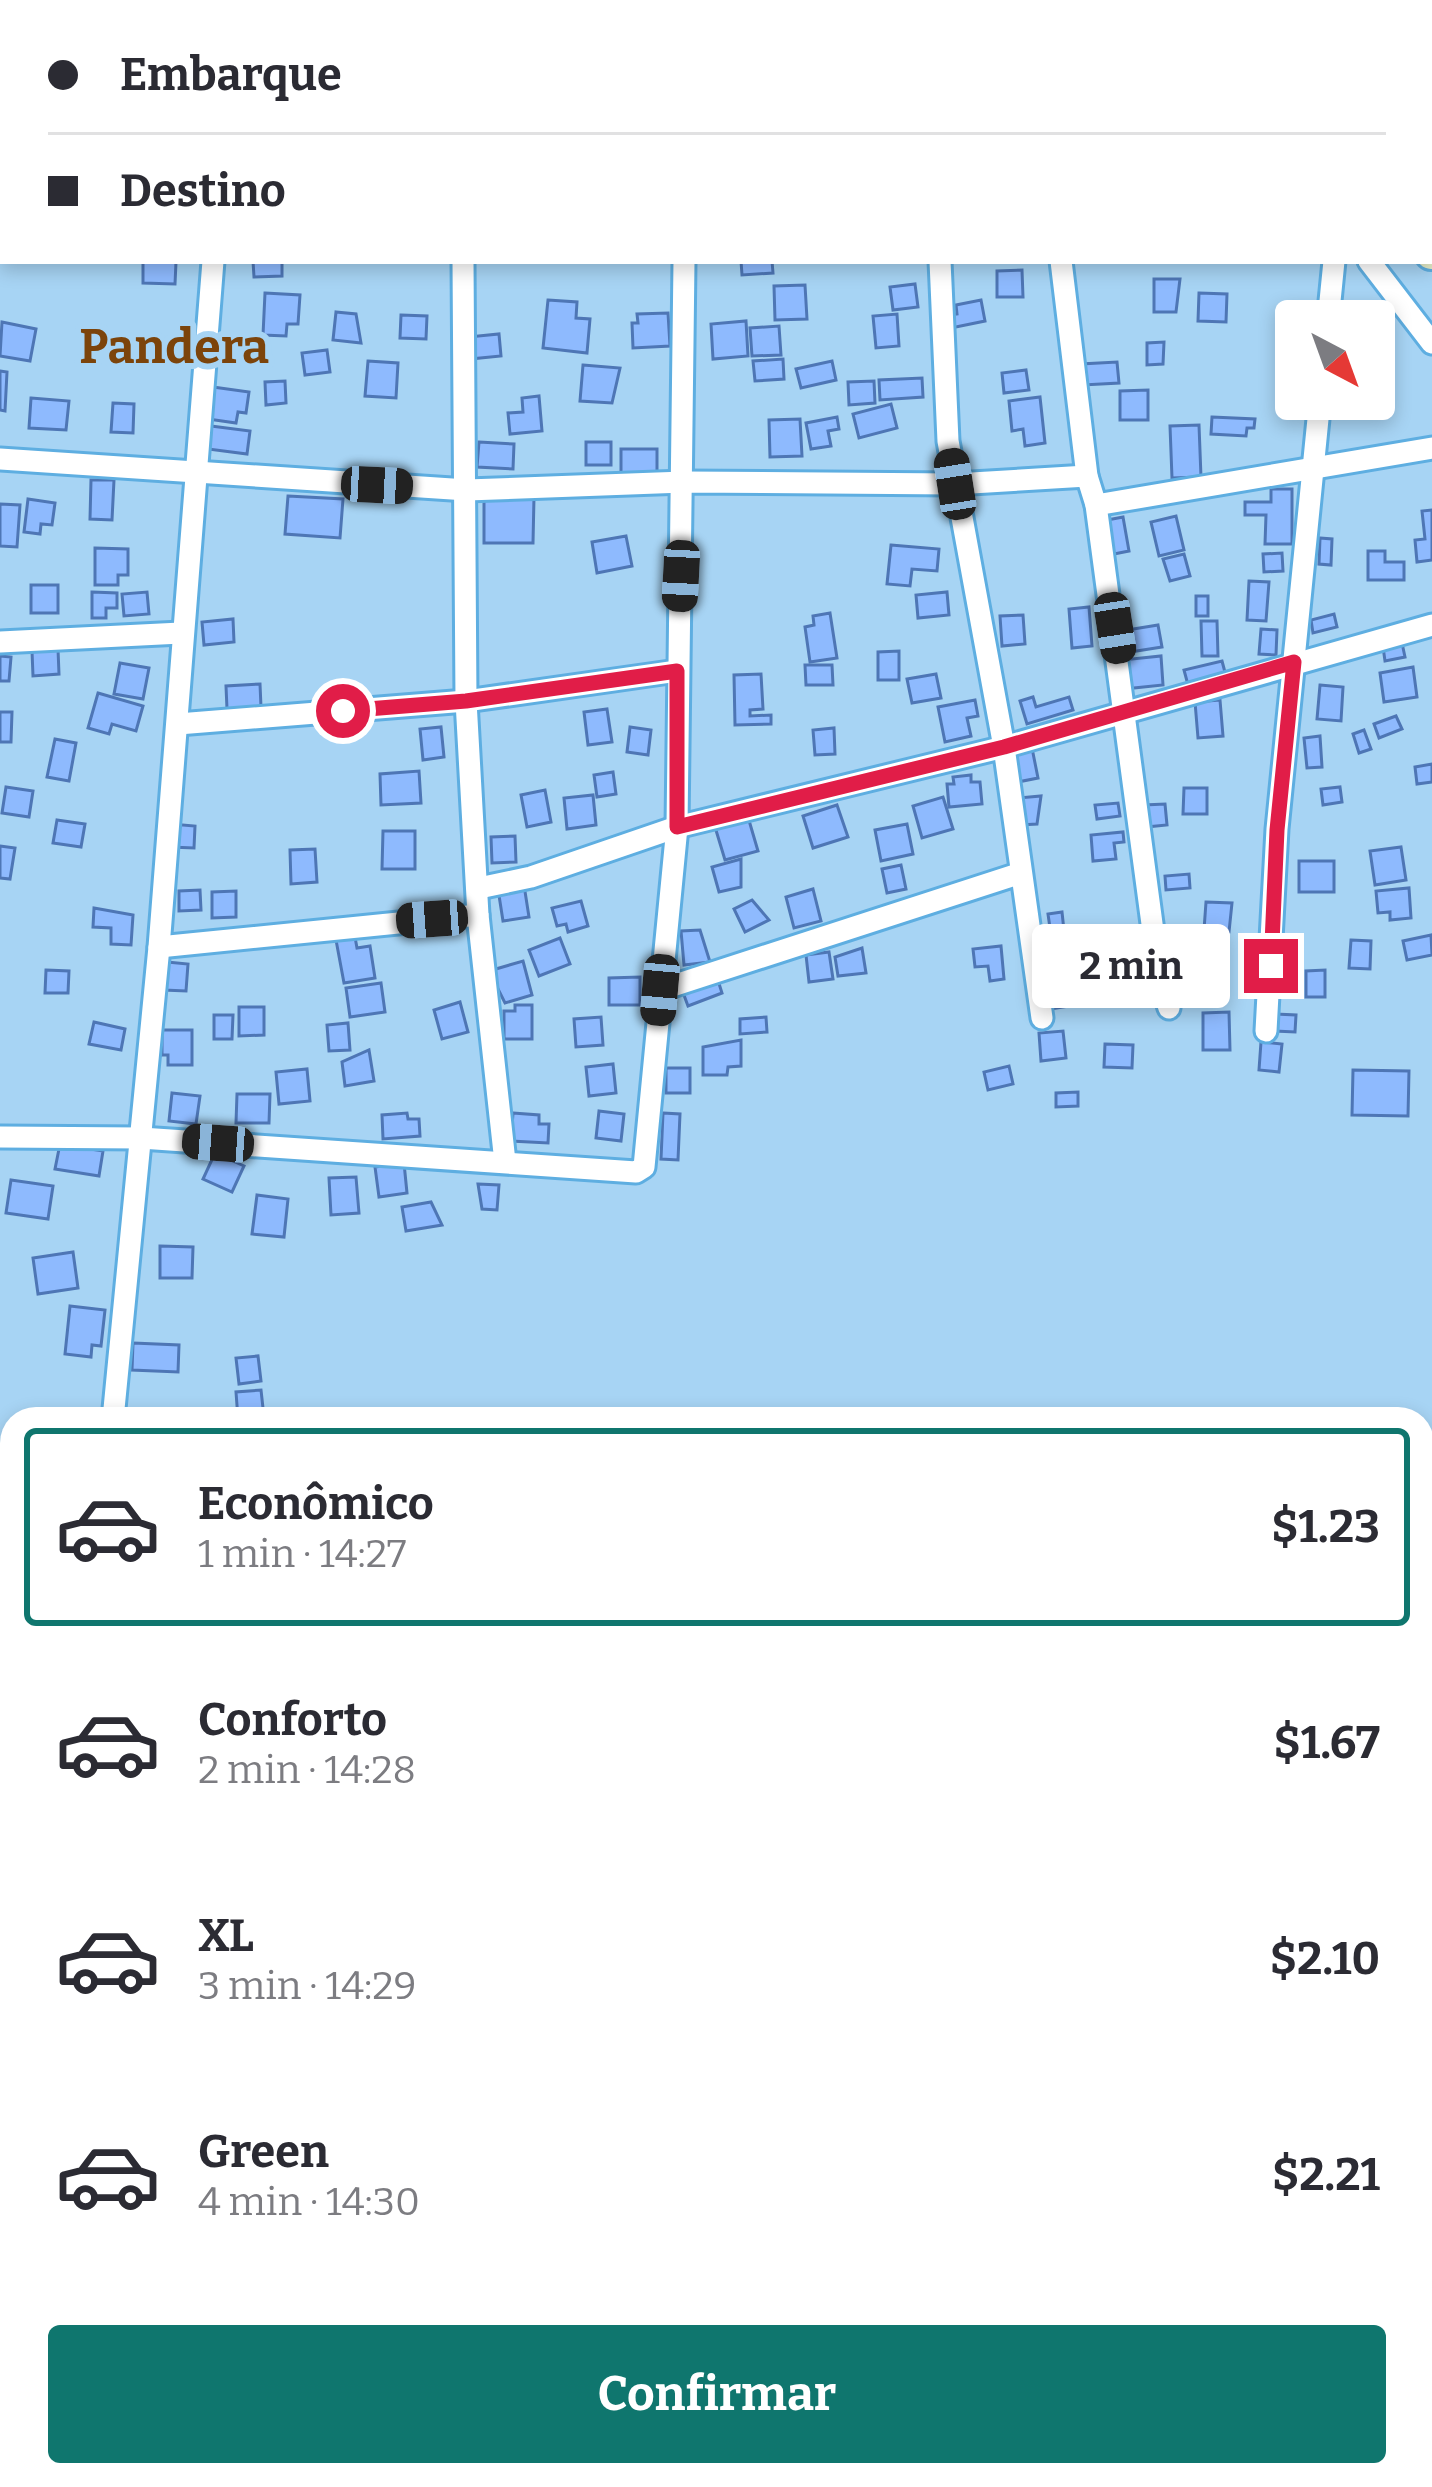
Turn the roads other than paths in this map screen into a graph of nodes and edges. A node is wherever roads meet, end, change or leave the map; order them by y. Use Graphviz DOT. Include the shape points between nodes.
graph roads {
  1 [pos="213,264"];
  2 [pos="463,264"];
  3 [pos="684,264"];
  4 [pos="940,264"];
  5 [pos="1061,264"];
  6 [pos="1334,264"];
  7 [pos="1372,264"];
  8 [pos="1330,300"];
  9 [pos="1432,343"];
  10 [pos="1318,420"];
  11 [pos="1432,448"];
  12 [pos="0,459"];
  13 [pos="1312,470"];
  14 [pos="196,476"];
  15 [pos="1087,476"];
  16 [pos="684,482"];
  17 [pos="955,484"];
  18 [pos="467,490"];
  19 [pos="1096,506"];
  20 [pos="1432,625"];
  21 [pos="181,633"];
  22 [pos="0,642"];
  23 [pos="1294,662"];
  24 [pos="677,671"];
  25 [pos="466,701"];
  26 [pos="1128,710"];
  27 [pos="178,724"];
  28 [pos="1004,747"];
  29 [pos="677,827"];
  30 [pos="1018,874"];
  31 [pos="479,888"];
  32 [pos="478,915"];
  33 [pos="159,946"];
  34 [pos="660,990"];
  35 [pos="1169,1008"];
  36 [pos="1042,1018"];
  37 [pos="1266,1031"];
  38 [pos="0,1137"];
  39 [pos="141,1138"];
  40 [pos="505,1162"];
  41 [pos="114,1407"];
  1 -- 14 [label="street"];
  2 -- 18 [label="street"];
  3 -- 16 [label="street"];
  4 -- 17 [label="street"];
  5 -- 15 [label="street"];
  6 -- 8 [label="street"];
  7 -- 9 [label="street"];
  10 -- 13 [label="street"];
  11 -- 13 [label="street"];
  12 -- 14 [label="street"];
  13 -- 19 [label="street"];
  13 -- 23 [label="street"];
  14 -- 18 [label="street"];
  14 -- 21 [label="street"];
  15 -- 17 [label="street"];
  15 -- 19 [label="street"];
  16 -- 17 [label="street"];
  16 -- 18 [label="street"];
  16 -- 24 [label="street"];
  17 -- 28 [label="street"];
  18 -- 25 [label="street"];
  19 -- 26 [label="street"];
  20 -- 23 [label="street"];
  21 -- 22 [label="street"];
  21 -- 27 [label="street"];
  23 -- 26 [label="street"];
  23 -- 37 [label="street"];
  24 -- 25 [label="street"];
  24 -- 29 [label="street"];
  25 -- 27 [label="street"];
  25 -- 31 [label="street"];
  26 -- 28 [label="street"];
  26 -- 35 [label="street"];
  27 -- 33 [label="street"];
  28 -- 29 [label="street"];
  28 -- 30 [label="street"];
  29 -- 31 [label="street"];
  29 -- 34 [label="street"];
  30 -- 34 [label="street"];
  30 -- 36 [label="street"];
  31 -- 32 [label="street"];
  32 -- 33 [label="street"];
  32 -- 40 [label="street"];
  33 -- 39 [label="street"];
  34 -- 40 [label="street" via="644,1167"];
  38 -- 39 [label="street"];
  39 -- 40 [label="street"];
  39 -- 41 [label="street"];
}
